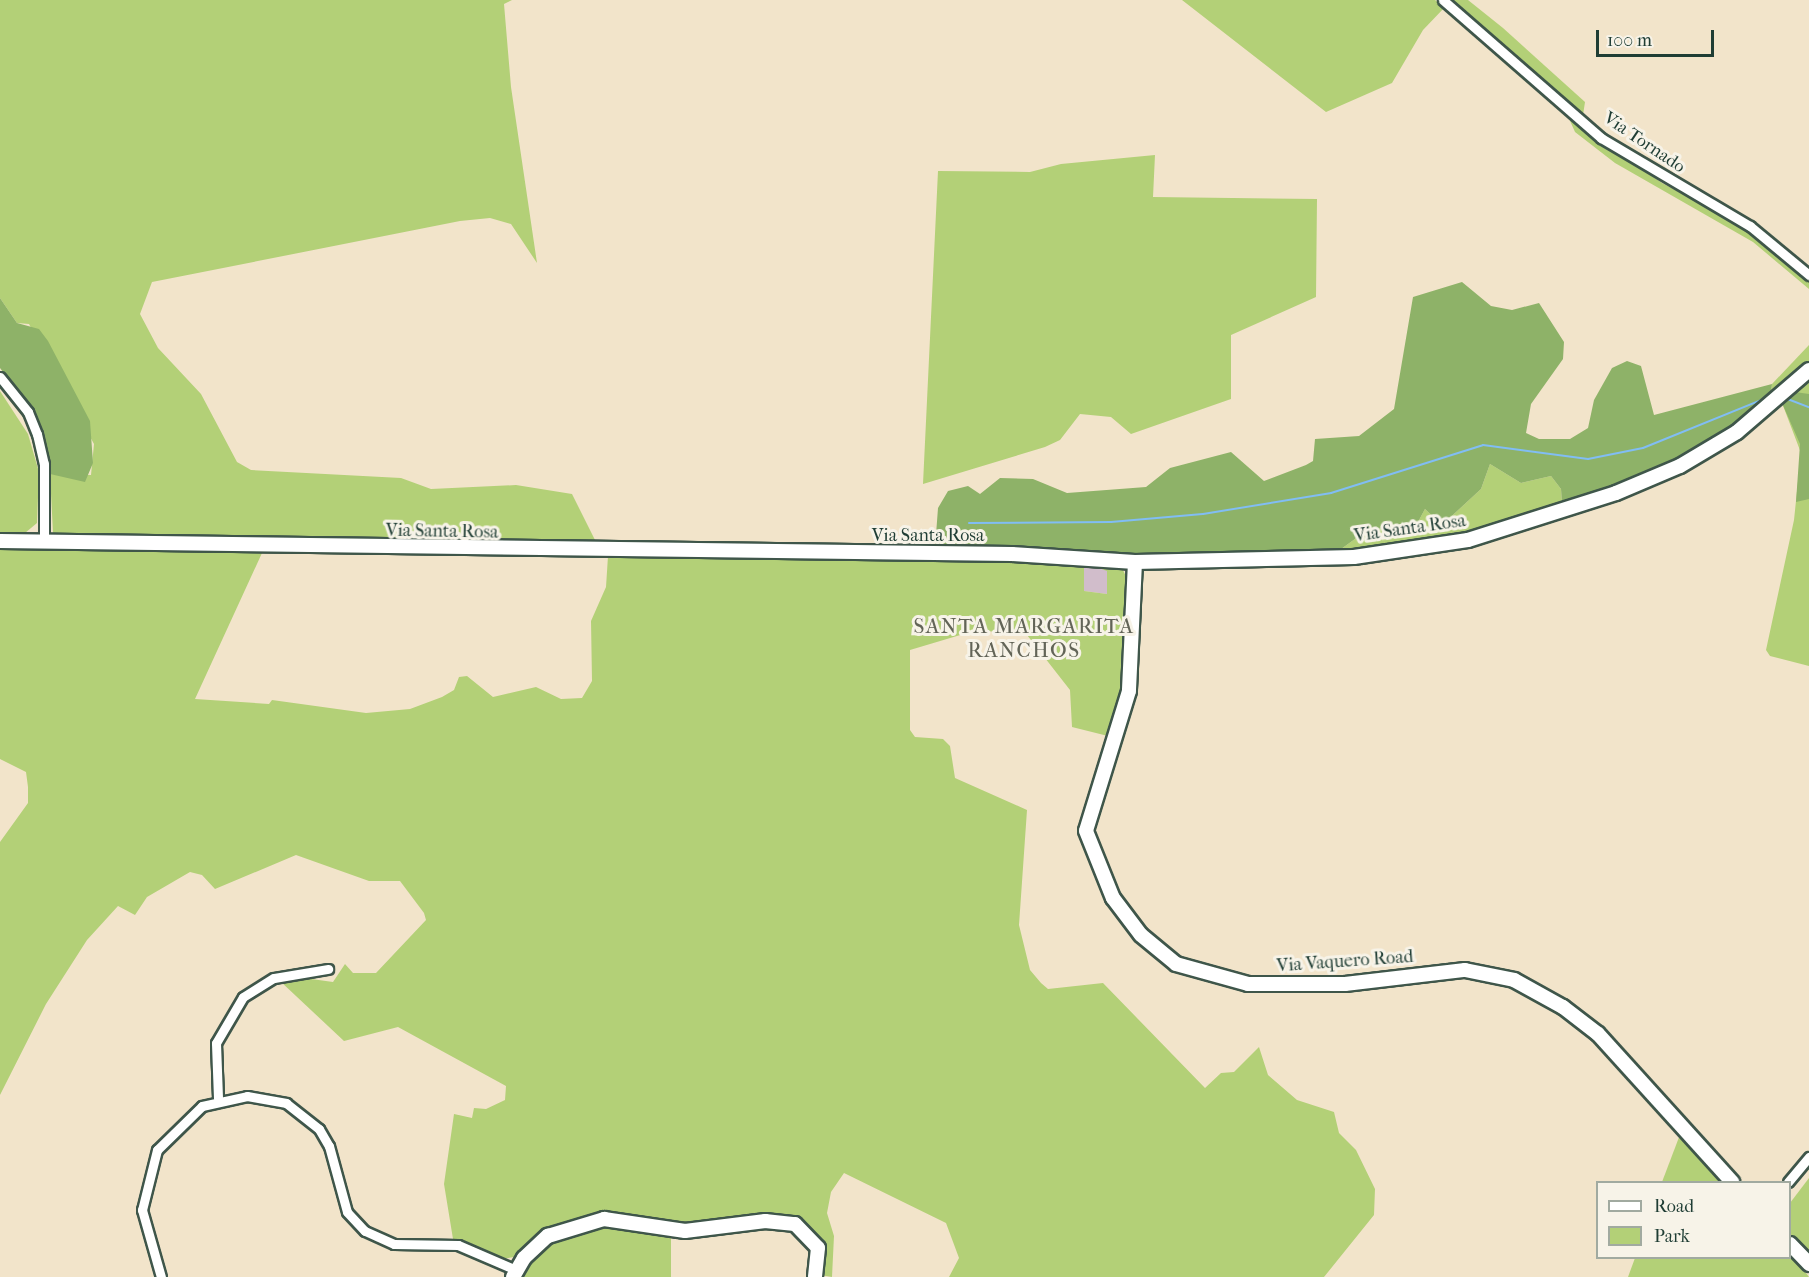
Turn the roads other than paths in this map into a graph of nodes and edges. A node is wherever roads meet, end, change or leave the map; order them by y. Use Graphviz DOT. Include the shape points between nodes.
graph roads {
  1 [pos="1443,0"];
  2 [pos="1809,275"];
  3 [pos="1809,370"];
  4 [pos="0,376"];
  5 [pos="0,541"];
  6 [pos="44,541"];
  7 [pos="1135,562"];
  8 [pos="328,969"];
  9 [pos="218,1098"];
  10 [pos="1809,1157"];
  11 [pos="1731,1181"];
  12 [pos="1789,1181"];
  13 [pos="1791,1246"];
  14 [pos="1809,1264"];
  15 [pos="514,1273"];
  16 [pos="161,1277"];
  17 [pos="815,1277"];
  1 -- 2 [label="street, Via Tornado" via="1601,138 1750,226"];
  3 -- 7 [label="street, Via Santa Rosa" via="1737,432 1680,466 1532,524 1457,542 1354,556"];
  4 -- 6 [label="street" via="28,412 37,434 44,464"];
  5 -- 6 [label="street, Via Santa Rosa"];
  6 -- 7 [label="street, Via Santa Rosa" via="1012,554"];
  7 -- 11 [label="street, Via Vaquero Road" via="1129,691 1086,831 1113,898 1141,935 1176,963 1248,984 1344,984 1465,970 1514,980 1563,1007 1598,1034"];
  8 -- 9 [label="street" via="274,978 243,997 216,1043"];
  9 -- 15 [label="street" via="267,1098 305,1115 329,1146 347,1212 365,1231 394,1244 458,1245"];
  9 -- 16 [label="street" via="167,1134 151,1162 142,1210"];
  10 -- 12 [label="street"];
  13 -- 14 [label="street"];
  15 -- 17 [label="street" via="548,1236 588,1220 623,1220 685,1231 775,1221 795,1224 813,1237 819,1261"];
}
